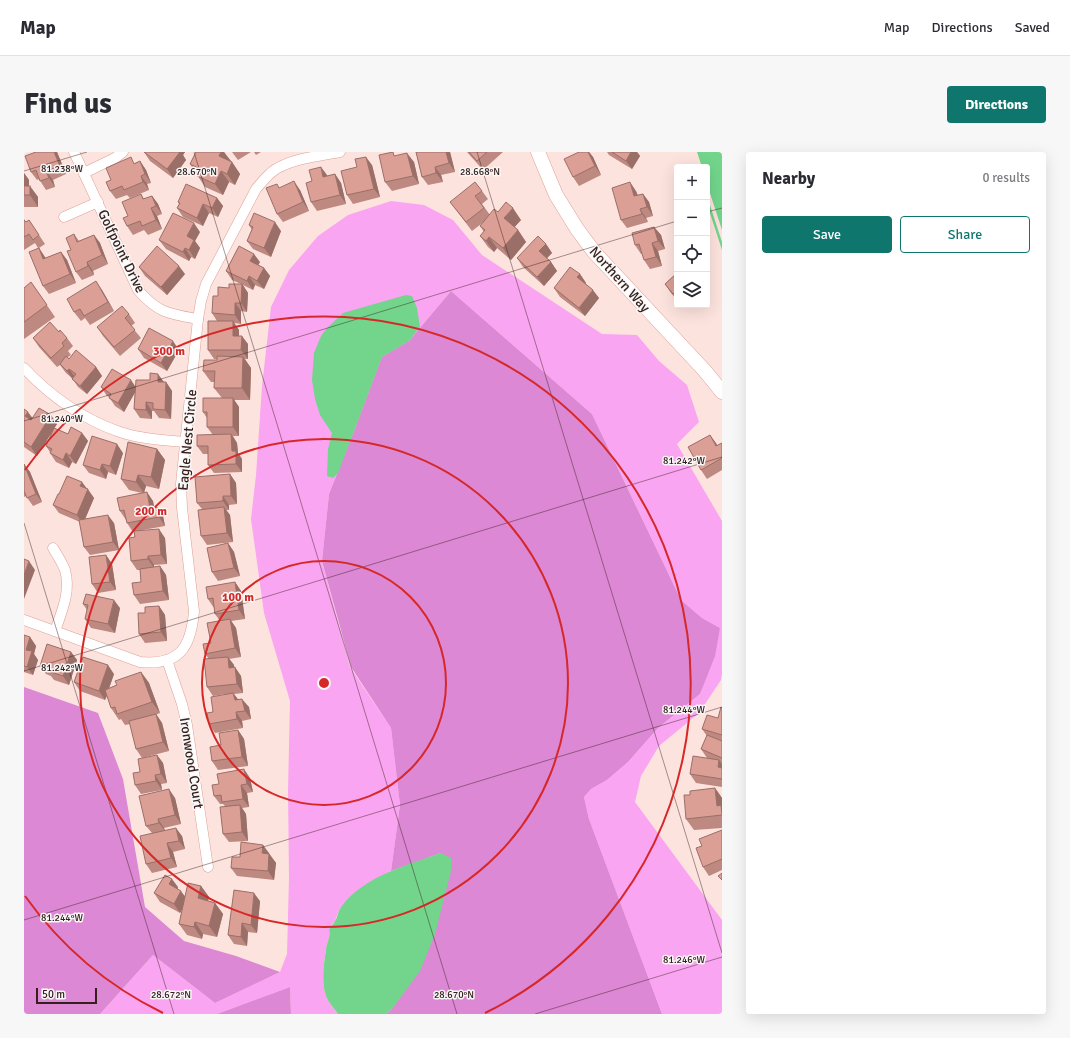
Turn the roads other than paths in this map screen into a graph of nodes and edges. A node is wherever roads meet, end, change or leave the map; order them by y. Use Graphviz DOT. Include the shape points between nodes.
graph roads {
  1 [pos="74,152"];
  2 [pos="123,152"];
  3 [pos="340,152"];
  4 [pos="538,152"];
  5 [pos="84,173"];
  6 [pos="98,202"];
  7 [pos="64,217"];
  8 [pos="198,319"];
  9 [pos="24,368"];
  10 [pos="722,392"];
  11 [pos="186,442"];
  12 [pos="53,548"];
  13 [pos="24,620"];
  14 [pos="56,631"];
  15 [pos="167,660"];
  16 [pos="208,867"];
  1 -- 5 [label="street, Golfpoint Drive"];
  2 -- 5 [label="street"];
  3 -- 8 [label="street, Eagle Nest Circle" via="294,162 276,169 266,177 256,189 206,284"];
  4 -- 10 [label="street, Northern Way" via="556,195 586,241"];
  5 -- 6 [label="street, Golfpoint Drive"];
  6 -- 7 [label="street"];
  6 -- 8 [label="street, Golfpoint Drive" via="138,290 148,302 174,315"];
  8 -- 11 [label="street, Eagle Nest Circle"];
  9 -- 11 [label="street" via="65,404 95,421 126,434"];
  11 -- 15 [label="street, Eagle Nest Circle" via="181,484 194,610 193,626 180,654"];
  12 -- 14 [label="street" via="65,570 67,584 66,599"];
  13 -- 14 [label="street, Eagle Nest Circle"];
  14 -- 15 [label="street, Eagle Nest Circle" via="140,662"];
  15 -- 16 [label="street, Ironwood Court" via="187,725"];
}
